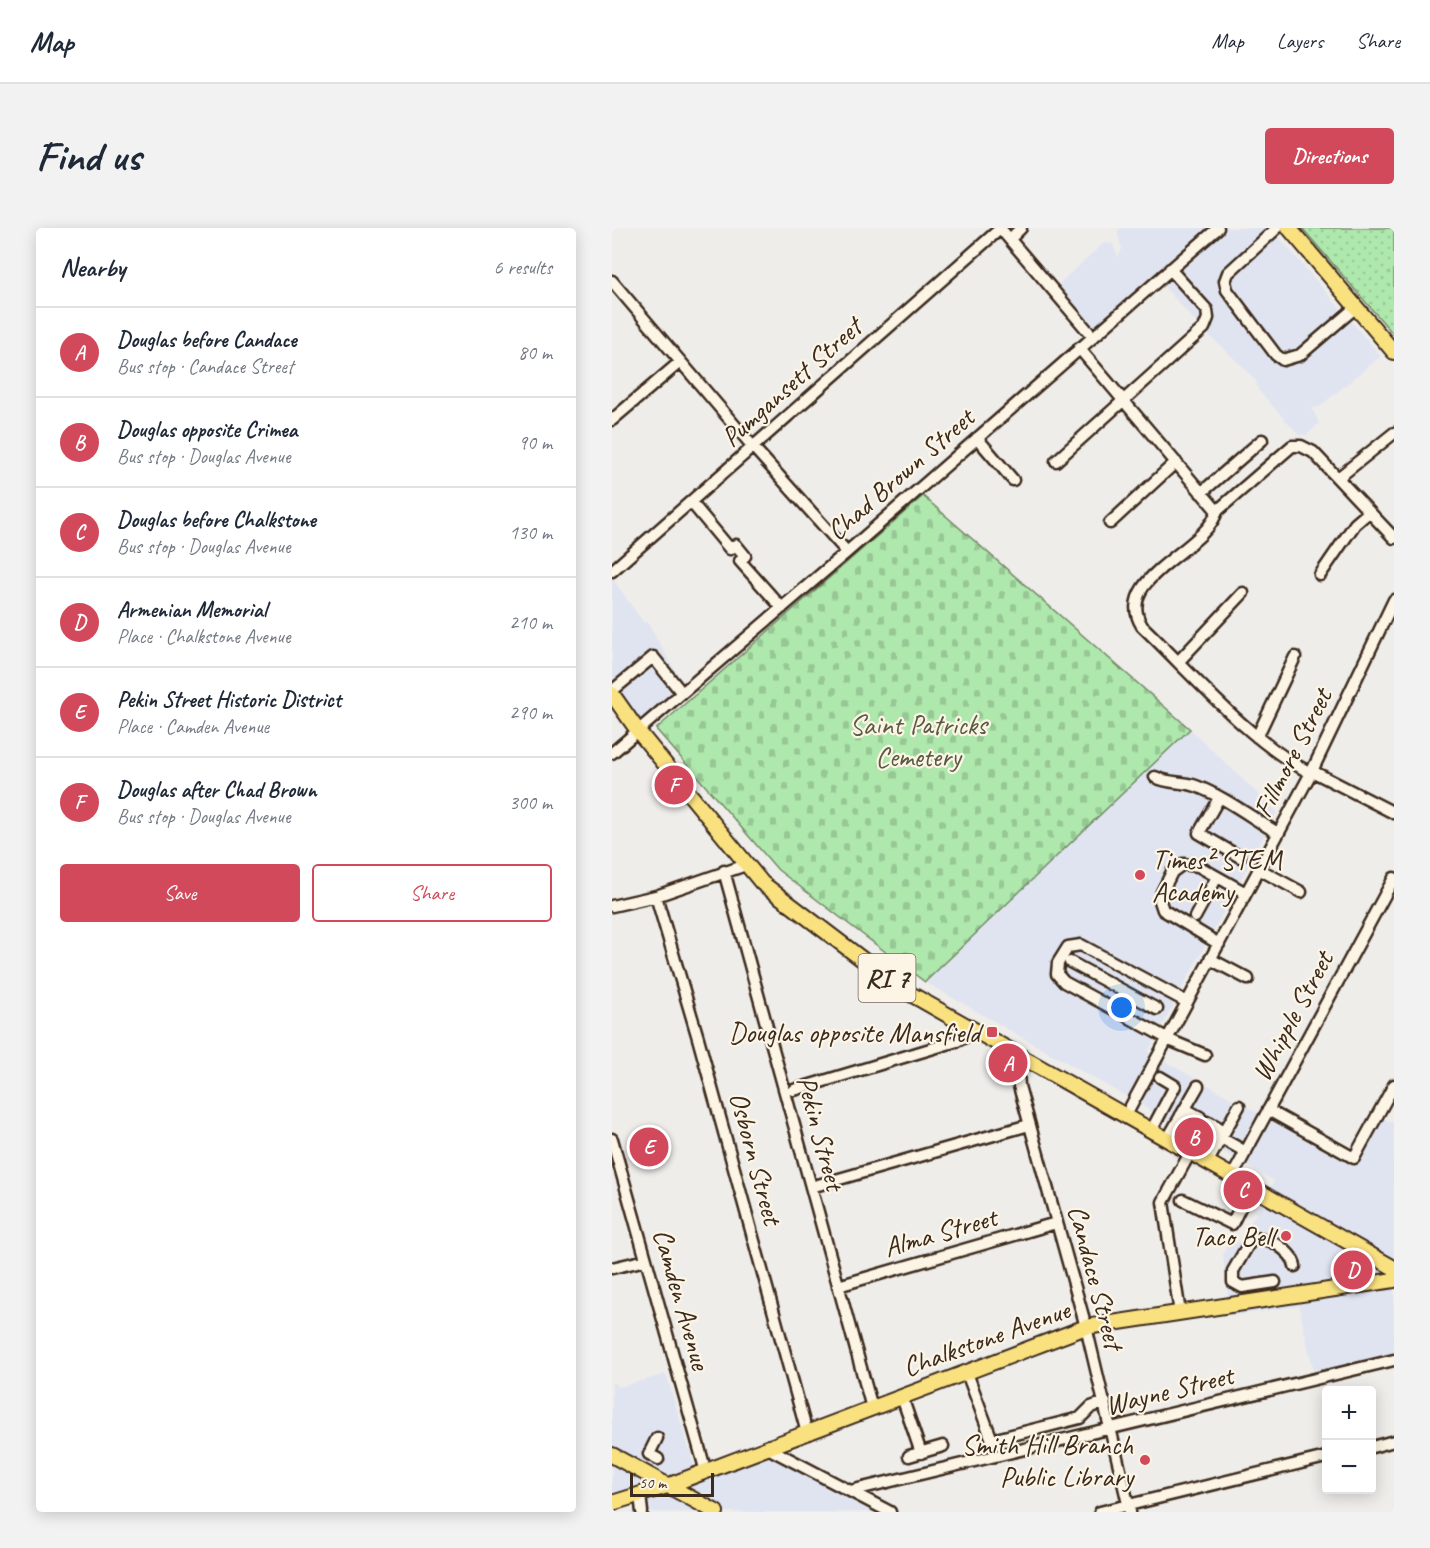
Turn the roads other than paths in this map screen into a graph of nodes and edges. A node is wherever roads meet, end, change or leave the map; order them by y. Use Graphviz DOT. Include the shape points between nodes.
graph roads {
  1 [pos="1001,228"];
  2 [pos="1022,228"];
  3 [pos="1218,228"];
  4 [pos="1277,228"];
  5 [pos="1289,228"];
  6 [pos="1010,239"];
  7 [pos="1170,270"];
  8 [pos="612,281"];
  9 [pos="1356,307"];
  10 [pos="1093,336"];
  11 [pos="1079,348"];
  12 [pos="1394,352"];
  13 [pos="680,362"];
  14 [pos="1123,400"];
  15 [pos="612,420"];
  16 [pos="1394,433"];
  17 [pos="977,438"];
  18 [pos="1262,440"];
  19 [pos="754,448"];
  20 [pos="1056,461"];
  21 [pos="1176,462"];
  22 [pos="1338,478"];
  23 [pos="1013,480"];
  24 [pos="1202,493"];
  25 [pos="691,502"];
  26 [pos="1216,511"];
  27 [pos="1369,512"];
  28 [pos="1110,523"];
  29 [pos="1394,538"];
  30 [pos="847,552"];
  31 [pos="612,571"];
  32 [pos="1320,575"];
  33 [pos="1243,593"];
  34 [pos="1394,600"];
  35 [pos="782,608"];
  36 [pos="1295,657"];
  37 [pos="1179,661"];
  38 [pos="612,692"];
  39 [pos="682,693"];
  40 [pos="638,731"];
  41 [pos="1257,737"];
  42 [pos="612,753"];
  43 [pos="1311,772"];
  44 [pos="1155,777"];
  45 [pos="1219,798"];
  46 [pos="1394,813"];
  47 [pos="1278,833"];
  48 [pos="1240,857"];
  49 [pos="746,865"];
  50 [pos="1259,869"];
  51 [pos="724,871"];
  52 [pos="1217,877"];
  53 [pos="1394,878"];
  54 [pos="1301,892"];
  55 [pos="1246,893"];
  56 [pos="656,896"];
  57 [pos="612,906"];
  58 [pos="1195,917"];
  59 [pos="1219,944"];
  60 [pos="1103,957"];
  61 [pos="1210,959"];
  62 [pos="1070,962"];
  63 [pos="1093,975"];
  64 [pos="1248,979"];
  65 [pos="1187,1002"];
  66 [pos="1157,1009"];
  67 [pos="975,1032"];
  68 [pos="1167,1039"];
  69 [pos="1205,1055"];
  70 [pos="1017,1056"];
  71 [pos="1160,1077"];
  72 [pos="1394,1085"];
  73 [pos="1198,1086"];
  74 [pos="794,1090"];
  75 [pos="1239,1106"];
  76 [pos="1268,1110"];
  77 [pos="1181,1116"];
  78 [pos="1125,1117"];
  79 [pos="1029,1125"];
  80 [pos="1151,1131"];
  81 [pos="1221,1138"];
  82 [pos="612,1139"];
  83 [pos="1167,1140"];
  84 [pos="1246,1152"];
  85 [pos="1190,1153"];
  86 [pos="1207,1162"];
  87 [pos="1232,1177"];
  88 [pos="811,1187"];
  89 [pos="1250,1187"];
  90 [pos="1183,1200"];
  91 [pos="1056,1223"];
  92 [pos="646,1260"];
  93 [pos="1295,1266"];
  94 [pos="612,1268"];
  95 [pos="1394,1268"];
  96 [pos="1394,1280"];
  97 [pos="1275,1282"];
  98 [pos="838,1286"];
  99 [pos="1180,1313"];
  100 [pos="1086,1328"];
  101 [pos="1394,1360"];
  102 [pos="967,1372"];
  103 [pos="902,1397"];
  104 [pos="1105,1402"];
  105 [pos="872,1408"];
  106 [pos="1111,1429"];
  107 [pos="807,1433"];
  108 [pos="657,1438"];
  109 [pos="1394,1441"];
  110 [pos="943,1446"];
  111 [pos="1376,1446"];
  112 [pos="768,1448"];
  113 [pos="915,1454"];
  114 [pos="612,1455"];
  115 [pos="1322,1458"];
  116 [pos="658,1459"];
  117 [pos="706,1472"];
  118 [pos="919,1475"];
  119 [pos="667,1486"];
  120 [pos="850,1491"];
  121 [pos="640,1495"];
  122 [pos="612,1503"];
  123 [pos="1129,1508"];
  124 [pos="642,1512"];
  125 [pos="716,1512"];
  126 [pos="890,1512"];
  127 [pos="1100,1512"];
  1 -- 6 [label="street"];
  1 -- 19 [label="street, Pumgansett Street"];
  2 -- 6 [label="street"];
  3 -- 7 [label="street, Chad Brown Street"];
  4 -- 9 [label="street" via="1228,273 1225,281 1227,290 1276,355 1283,360 1300,355"];
  5 -- 9 [label="main road"];
  6 -- 10 [label="street"];
  7 -- 10 [label="street, Chad Brown Street"];
  7 -- 14 [label="street" via="1207,310 1208,318 1204,328"];
  8 -- 13 [label="street"];
  9 -- 12 [label="main road"];
  10 -- 11 [label="street, Chad Brown Street"];
  11 -- 14 [label="street"];
  11 -- 17 [label="street, Chad Brown Street"];
  13 -- 15 [label="street"];
  13 -- 19 [label="street"];
  14 -- 20 [label="street"];
  14 -- 21 [label="street"];
  16 -- 22 [label="street"];
  17 -- 23 [label="street"];
  17 -- 30 [label="street, Chad Brown Street"];
  18 -- 24 [label="street"];
  19 -- 25 [label="street, Pumgansett Street"];
  19 -- 30 [label="street"];
  21 -- 24 [label="street"];
  21 -- 28 [label="street"];
  22 -- 26 [label="street" via="1313,452 1292,446"];
  22 -- 27 [label="street"];
  24 -- 26 [label="street"];
  25 -- 31 [label="street, Pumgansett Street"];
  25 -- 35 [label="street" via="730,549 736,545 745,556 740,561"];
  26 -- 37 [label="street" via="1212,526 1150,580 1135,602 1135,614 1142,626"];
  27 -- 29 [label="street"];
  27 -- 32 [label="street" via="1355,524"];
  30 -- 35 [label="street, Chad Brown Street"];
  33 -- 37 [label="street"];
  34 -- 43 [label="street, Fillmore Street"];
  35 -- 39 [label="street, Chad Brown Street"];
  36 -- 41 [label="street"];
  37 -- 41 [label="street"];
  38 -- 39 [label="street" via="653,657"];
  38 -- 40 [label="main road, RI 7"];
  39 -- 40 [label="street, Chad Brown Street"];
  40 -- 42 [label="street, Chad Brown Street"];
  40 -- 49 [label="main road, RI 7"];
  41 -- 43 [label="street" via="1289,763"];
  43 -- 46 [label="street"];
  43 -- 47 [label="street, Fillmore Street"];
  44 -- 45 [label="street" via="1167,783 1196,786"];
  45 -- 47 [label="street"];
  45 -- 48 [label="street" via="1199,833"];
  47 -- 50 [label="street, Fillmore Street"];
  49 -- 51 [label="street"];
  49 -- 67 [label="main road, RI 7" via="784,902 900,988"];
  50 -- 54 [label="street"];
  50 -- 55 [label="street, Fillmore Street"];
  51 -- 56 [label="street"];
  51 -- 88 [label="street, Pekin Street"];
  52 -- 55 [label="street"];
  52 -- 58 [label="street"];
  52 -- 59 [label="street" via="1193,865 1179,866 1172,872 1160,901 1167,914"];
  53 -- 76 [label="street, Whipple Street"];
  55 -- 59 [label="street, Fillmore Street"];
  56 -- 57 [label="street"];
  56 -- 107 [label="street, Osborn Street"];
  59 -- 61 [label="street, Fillmore Street"];
  60 -- 63 [label="street"];
  60 -- 65 [label="street"];
  60 -- 68 [label="street" via="1081,945 1070,945 1058,963 1057,975"];
  61 -- 64 [label="street"];
  61 -- 65 [label="street, Fillmore Street"];
  62 -- 63 [label="street"];
  63 -- 66 [label="street"];
  65 -- 68 [label="street, Fillmore Street"];
  67 -- 70 [label="main road, RI 7"];
  67 -- 74 [label="street"];
  68 -- 69 [label="street"];
  68 -- 78 [label="street, Fillmore Street"];
  70 -- 78 [label="main road, RI 7"];
  70 -- 79 [label="street, Candace Street" via="1018,1081"];
  71 -- 80 [label="street" via="1175,1086"];
  72 -- 76 [label="street" via="1354,1158"];
  73 -- 77 [label="street"];
  75 -- 81 [label="street"];
  76 -- 84 [label="street, Whipple Street"];
  77 -- 81 [label="street"];
  77 -- 81 [label="street" via="1202,1123"];
  77 -- 83 [label="street"];
  78 -- 80 [label="main road, RI 7"];
  79 -- 88 [label="street"];
  79 -- 91 [label="street, Candace Street"];
  80 -- 83 [label="main road, RI 7"];
  81 -- 84 [label="street"];
  81 -- 86 [label="street"];
  82 -- 92 [label="street, Camden Avenue"];
  83 -- 85 [label="main road, RI 7"];
  84 -- 87 [label="street, Whipple Street"];
  85 -- 86 [label="main road, RI 7"];
  85 -- 99 [label="street" via="1163,1202"];
  86 -- 87 [label="main road, RI 7"];
  87 -- 89 [label="main road, RI 7"];
  88 -- 98 [label="street, Pekin Street"];
  89 -- 90 [label="street" via="1232,1224"];
  89 -- 95 [label="main road, RI 7"];
  91 -- 98 [label="street, Alma Street"];
  91 -- 100 [label="street, Candace Street"];
  92 -- 94 [label="street"];
  92 -- 117 [label="street, Camden Avenue"];
  93 -- 97 [label="street" via="1287,1251 1261,1238 1251,1240 1233,1271 1233,1282 1242,1287"];
  96 -- 99 [label="main road, Chalkstone Avenue"];
  98 -- 105 [label="street, Pekin Street"];
  99 -- 100 [label="main road, Chalkstone Avenue"];
  100 -- 102 [label="main road, Chalkstone Avenue"];
  100 -- 104 [label="street, Candace Street"];
  101 -- 106 [label="street, Wayne Street"];
  102 -- 103 [label="main road, Chalkstone Avenue"];
  102 -- 104 [label="street" via="992,1440 1080,1418 1091,1407"];
  103 -- 105 [label="main road, Chalkstone Avenue"];
  103 -- 113 [label="street"];
  104 -- 106 [label="street, Candace Street"];
  105 -- 107 [label="main road, Chalkstone Avenue"];
  106 -- 118 [label="street, Wayne Street"];
  106 -- 123 [label="street, Candace Street"];
  107 -- 112 [label="main road, Chalkstone Avenue"];
  108 -- 116 [label="street" via="649,1454"];
  109 -- 111 [label="street"];
  110 -- 113 [label="street"];
  112 -- 117 [label="main road, Chalkstone Avenue"];
  112 -- 120 [label="street"];
  113 -- 118 [label="street"];
  114 -- 119 [label="main road"];
  115 -- 123 [label="street"];
  117 -- 119 [label="main road, Chalkstone Avenue"];
  118 -- 120 [label="street, Wayne Street"];
  119 -- 121 [label="main road, Chalkstone Avenue"];
  119 -- 125 [label="main road"];
  120 -- 126 [label="street"];
  121 -- 122 [label="main road, Chalkstone Avenue"];
  121 -- 124 [label="street"];
  123 -- 127 [label="street"];
}
